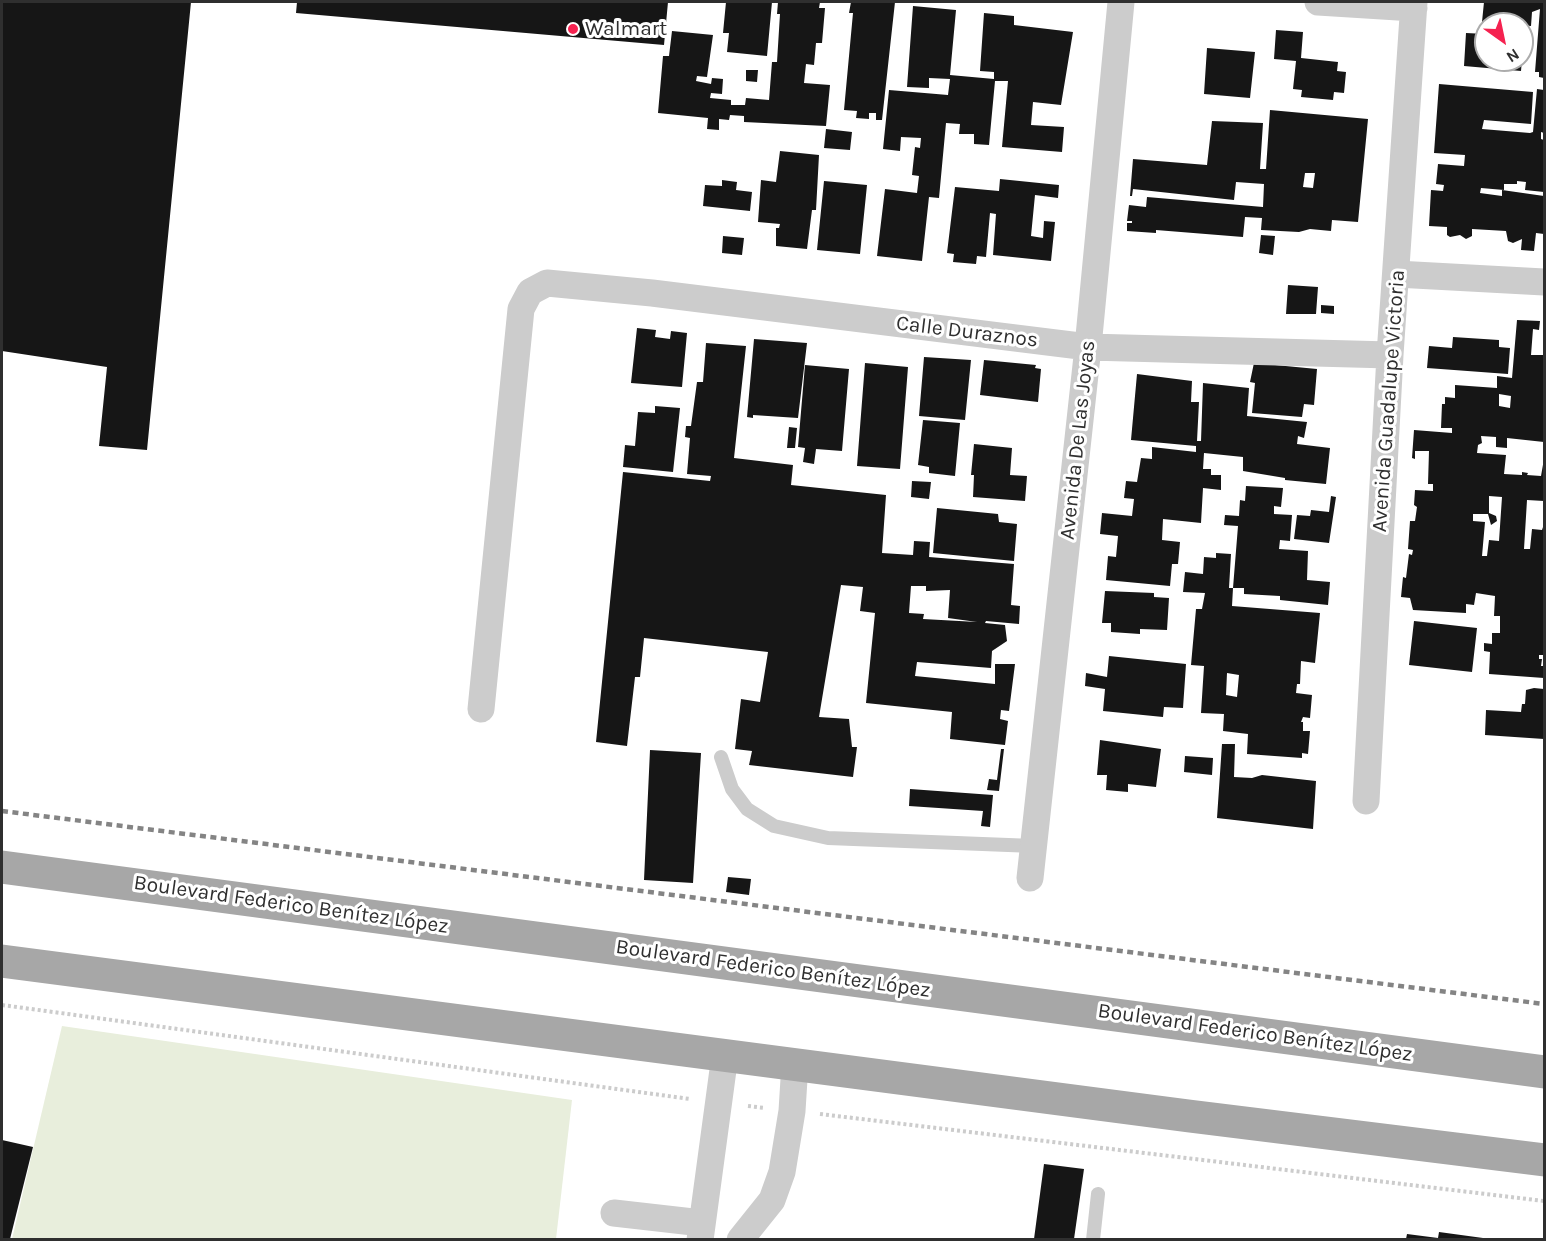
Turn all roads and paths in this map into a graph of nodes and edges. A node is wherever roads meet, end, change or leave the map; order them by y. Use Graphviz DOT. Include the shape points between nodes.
graph roads {
  1 [pos="1121,2"];
  2 [pos="1318,2"];
  3 [pos="1414,4"];
  4 [pos="1396,274"];
  5 [pos="1545,282"];
  6 [pos="1088,347"];
  7 [pos="1390,355"];
  8 [pos="481,709"];
  9 [pos="721,757"];
  10 [pos="1366,801"];
  11 [pos="1034,846"];
  12 [pos="2,867"];
  13 [pos="1030,878"];
  14 [pos="2,961"];
  15 [pos="725,1055"];
  16 [pos="795,1063"];
  17 [pos="1545,1072"];
  18 [pos="1545,1160"];
  19 [pos="1098,1194"];
  20 [pos="614,1213"];
  21 [pos="701,1231"];
  22 [pos="740,1239"];
  23 [pos="1093,1239"];
  1 -- 6 [label="street, Avenida De Las Joyas"];
  2 -- 3 [label="street"];
  3 -- 4 [label="street, Avenida Guadalupe Victoria"];
  4 -- 5 [label="street"];
  4 -- 7 [label="street, Avenida Guadalupe Victoria"];
  6 -- 7 [label="street, Calle Duraznos"];
  6 -- 8 [label="street, Calle Duraznos" via="664,295 547,284 530,292 521,309"];
  6 -- 11 [label="street, Avenida De Las Joyas"];
  7 -- 10 [label="street, Avenida Guadalupe Victoria"];
  9 -- 11 [label="lane" via="732,789 747,808 774,826 828,838"];
  11 -- 13 [label="street, Avenida De Las Joyas"];
  12 -- 17 [label="main road, Boulevard Federico Benítez López"];
  14 -- 15 [label="main road"];
  15 -- 16 [label="main road"];
  15 -- 21 [label="street"];
  16 -- 18 [label="main road"];
  16 -- 22 [label="street" via="782,1172 772,1200"];
  19 -- 23 [label="lane"];
  20 -- 21 [label="street"];
}
